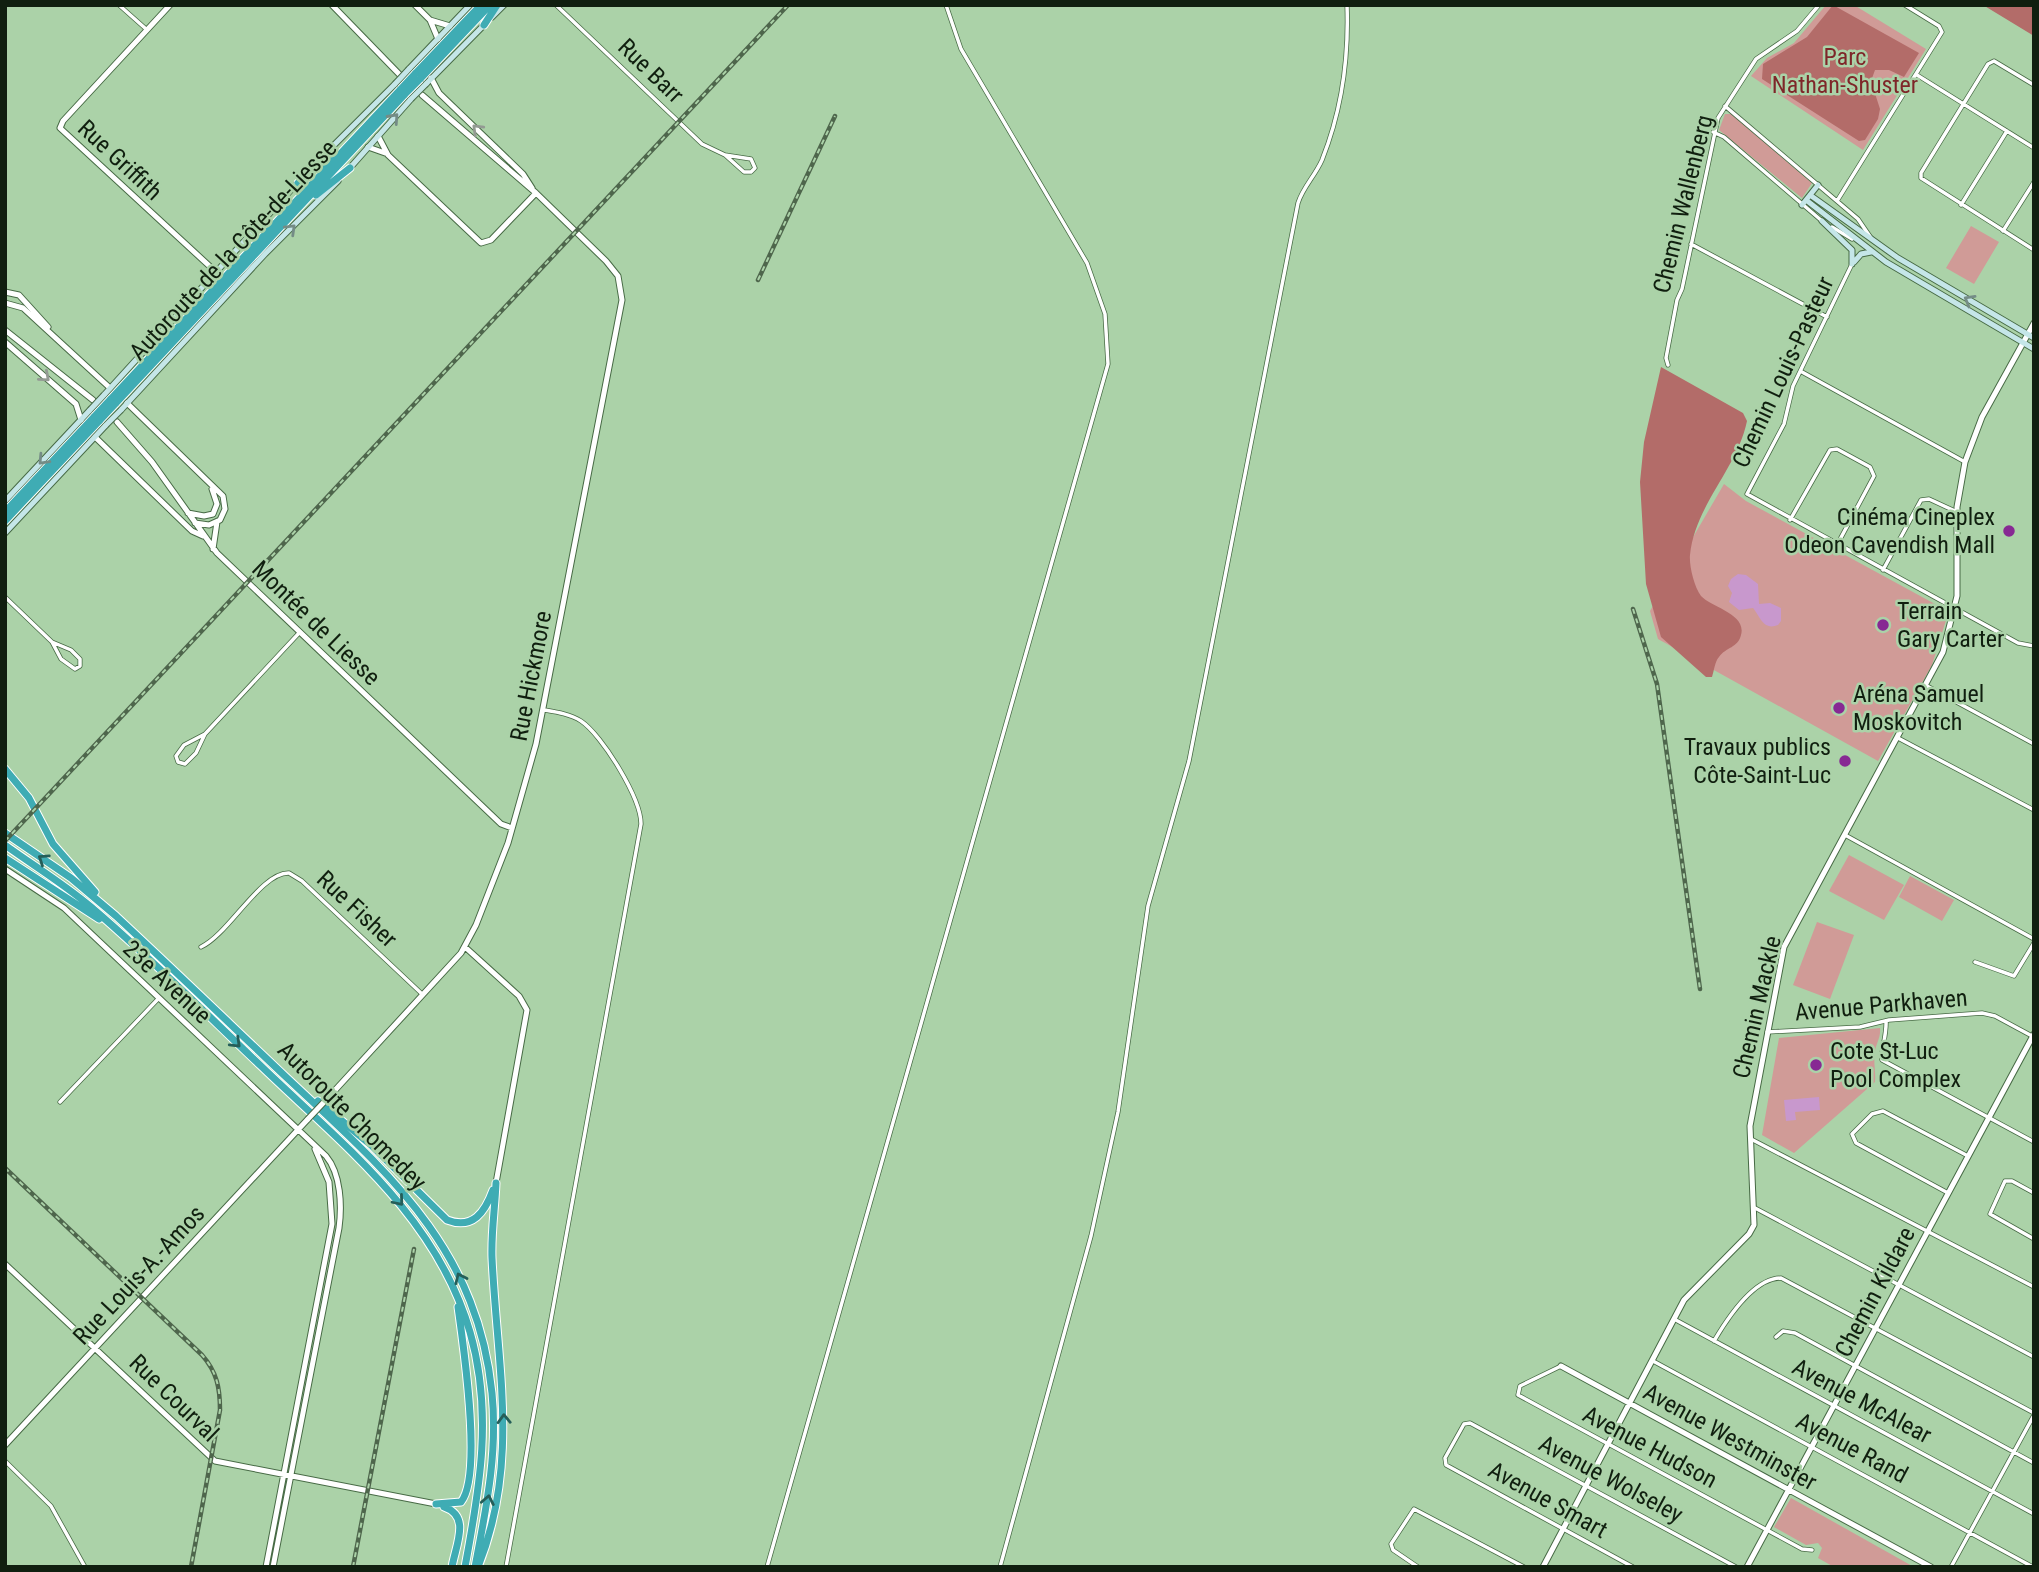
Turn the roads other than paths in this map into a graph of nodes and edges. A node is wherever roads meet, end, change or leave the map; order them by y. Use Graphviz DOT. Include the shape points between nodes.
graph roads {
  1 [pos="119,5"];
  2 [pos="170,5"];
  3 [pos="332,5"];
  4 [pos="415,5"];
  5 [pos="470,5"];
  6 [pos="481,5"];
  7 [pos="490,5"];
  8 [pos="497,5"];
  9 [pos="504,5"];
  10 [pos="556,5"];
  11 [pos="946,5"];
  12 [pos="1347,5"];
  13 [pos="1819,5"];
  14 [pos="1905,5"];
  15 [pos="430,20"];
  16 [pos="450,26"];
  17 [pos="484,26"];
  18 [pos="147,30"];
  19 [pos="438,39"];
  20 [pos="399,74"];
  21 [pos="1917,75"];
  22 [pos="417,77"];
  23 [pos="431,78"];
  24 [pos="2034,85"];
  25 [pos="403,92"];
  26 [pos="422,95"];
  27 [pos="1964,104"];
  28 [pos="1725,106"];
  29 [pos="2007,131"];
  30 [pos="1713,132"];
  31 [pos="358,134"];
  32 [pos="378,136"];
  33 [pos="368,147"];
  34 [pos="2034,148"];
  35 [pos="388,155"];
  36 [pos="725,155"];
  37 [pos="350,168"];
  38 [pos="2034,182"];
  39 [pos="298,183"];
  40 [pos="1818,185"];
  41 [pos="536,193"];
  42 [pos="1806,200"];
  43 [pos="1837,201"];
  44 [pos="1961,205"];
  45 [pos="288,218"];
  46 [pos="1822,221"];
  47 [pos="2003,231"];
  48 [pos="1873,241"];
  49 [pos="1861,243"];
  50 [pos="1691,244"];
  51 [pos="2034,250"];
  52 [pos="1872,252"];
  53 [pos="1852,264"];
  54 [pos="217,272"];
  55 [pos="5,292"];
  56 [pos="5,303"];
  57 [pos="1827,317"];
  58 [pos="2034,323"];
  59 [pos="5,330"];
  60 [pos="2031,336"];
  61 [pos="58,340"];
  62 [pos="5,342"];
  63 [pos="2023,343"];
  64 [pos="2034,349"];
  65 [pos="1668,365"];
  66 [pos="1801,371"];
  67 [pos="110,388"];
  68 [pos="93,400"];
  69 [pos="112,402"];
  70 [pos="127,403"];
  71 [pos="98,418"];
  72 [pos="80,420"];
  73 [pos="117,422"];
  74 [pos="95,437"];
  75 [pos="1965,461"];
  76 [pos="211,486"];
  77 [pos="5,501"];
  78 [pos="5,512"];
  79 [pos="1957,512"];
  80 [pos="188,513"];
  81 [pos="1790,520"];
  82 [pos="5,522"];
  83 [pos="218,522"];
  84 [pos="195,523"];
  85 [pos="5,533"];
  86 [pos="205,537"];
  87 [pos="1837,545"];
  88 [pos="214,549"];
  89 [pos="1883,570"];
  90 [pos="5,597"];
  91 [pos="1955,609"];
  92 [pos="300,632"];
  93 [pos="52,642"];
  94 [pos="2034,646"];
  95 [pos="1927,686"];
  96 [pos="544,710"];
  97 [pos="205,733"];
  98 [pos="1898,738"];
  99 [pos="2034,744"];
  100 [pos="5,769"];
  101 [pos="2034,810"];
  102 [pos="512,828"];
  103 [pos="5,833"];
  104 [pos="1845,835"];
  105 [pos="5,845"];
  106 [pos="5,858"];
  107 [pos="5,869"];
  108 [pos="116,916"];
  109 [pos="125,937"];
  110 [pos="2034,941"];
  111 [pos="201,947"];
  112 [pos="465,947"];
  113 [pos="1975,962"];
  114 [pos="423,996"];
  115 [pos="159,998"];
  116 [pos="1886,1021"];
  117 [pos="1767,1031"];
  118 [pos="2033,1036"];
  119 [pos="279,1070"];
  120 [pos="60,1102"];
  121 [pos="1988,1118"];
  122 [pos="298,1129"];
  123 [pos="1749,1139"];
  124 [pos="2033,1141"];
  125 [pos="1968,1156"];
  126 [pos="496,1183"];
  127 [pos="1948,1193"];
  128 [pos="2034,1193"];
  129 [pos="1755,1208"];
  130 [pos="1928,1231"];
  131 [pos="2034,1239"];
  132 [pos="5,1264"];
  133 [pos="1899,1284"];
  134 [pos="2034,1287"];
  135 [pos="456,1293"];
  136 [pos="1674,1319"];
  137 [pos="1876,1328"];
  138 [pos="1776,1338"];
  139 [pos="1714,1341"];
  140 [pos="95,1349"];
  141 [pos="2034,1357"];
  142 [pos="1653,1361"];
  143 [pos="1562,1366"];
  144 [pos="1855,1366"];
  145 [pos="1518,1395"];
  146 [pos="1632,1404"];
  147 [pos="1833,1406"];
  148 [pos="2034,1414"];
  149 [pos="5,1445"];
  150 [pos="1609,1445"];
  151 [pos="1812,1447"];
  152 [pos="2014,1452"];
  153 [pos="5,1461"];
  154 [pos="2034,1463"];
  155 [pos="1446,1465"];
  156 [pos="287,1476"];
  157 [pos="1587,1486"];
  158 [pos="1788,1489"];
  159 [pos="1992,1491"];
  160 [pos="436,1504"];
  161 [pos="2034,1514"];
  162 [pos="1564,1529"];
  163 [pos="1766,1530"];
  164 [pos="1970,1532"];
  165 [pos="1812,1550"];
  166 [pos="273,1551"];
  167 [pos="85,1567"];
  168 [pos="266,1567"];
  169 [pos="273,1567"];
  170 [pos="452,1567"];
  171 [pos="465,1567"];
  172 [pos="477,1567"];
  173 [pos="506,1567"];
  174 [pos="767,1567"];
  175 [pos="1000,1567"];
  176 [pos="1418,1567"];
  177 [pos="1524,1567"];
  178 [pos="1543,1567"];
  179 [pos="1633,1567"];
  180 [pos="1736,1567"];
  181 [pos="1747,1567"];
  182 [pos="1931,1567"];
  183 [pos="1951,1567"];
  184 [pos="2033,1567"];
  1 -- 18 [label="street"];
  2 -- 18 [label="street, Rue Griffith"];
  3 -- 20 [label="street"];
  4 -- 15 [label="street"];
  5 -- 16 [label="main road"];
  6 -- 22 [label="highway, Autoroute de la Côte-de-Liesse"];
  7 -- 22 [label="highway, Autoroute de la Côte-de-Liesse"];
  8 -- 17 [label="highway"];
  9 -- 17 [label="main road"];
  10 -- 36 [label="street, Rue Barr" via="702,144"];
  11 -- 174 [label="street" via="961,49 1091,271 1105,314 1108,365"];
  12 -- 175 [label="street" via="1343,89 1322,160 1298,203 1189,761 1146,915 1118,1112 1091,1236"];
  13 -- 28 [label="street, Chemin Wallenberg" via="1797,31 1756,60"];
  14 -- 21 [label="street" via="1942,32"];
  15 -- 16 [label="street"];
  15 -- 19 [label="street"];
  16 -- 19 [label="main road"];
  17 -- 23 [label="main road"];
  18 -- 54 [label="street, Rue Griffith" via="60,128"];
  19 -- 22 [label="main road"];
  21 -- 27 [label="street"];
  21 -- 43 [label="street"];
  22 -- 23 [label="main road"];
  22 -- 25 [label="highway, Autoroute de la Côte-de-Liesse, bridge"];
  22 -- 25 [label="main road, bridge"];
  41 -- 23 [label="street, one-way" via="523,174 439,93"];
  24 -- 27 [label="street" via="1994,61"];
  25 -- 31 [label="highway, Autoroute de la Côte-de-Liesse"];
  32 -- 25 [label="main road, one-way"];
  25 -- 39 [label="main road"];
  25 -- 45 [label="highway, Autoroute de la Côte-de-Liesse"];
  26 -- 41 [label="street"];
  27 -- 29 [label="street"];
  27 -- 44 [label="street" via="1921,173 1921,178"];
  28 -- 30 [label="street, Chemin Wallenberg"];
  28 -- 40 [label="street"];
  29 -- 34 [label="street"];
  29 -- 44 [label="street"];
  30 -- 42 [label="street"];
  30 -- 50 [label="street, Chemin Wallenberg"];
  31 -- 39 [label="highway"];
  31 -- 69 [label="highway, Autoroute de la Côte-de-Liesse"];
  32 -- 33 [label="main road"];
  32 -- 35 [label="street"];
  33 -- 35 [label="street"];
  33 -- 37 [label="main road"];
  35 -- 41 [label="street" via="482,243 491,240"];
  36 -- 36 [label="street, Rue Barr" via="744,172 755,168 751,159"];
  37 -- 45 [label="highway"];
  70 -- 37 [label="main road, one-way"];
  38 -- 47 [label="street"];
  39 -- 54 [label="main road"];
  40 -- 42 [label="main road"];
  40 -- 43 [label="street"];
  41 -- 96 [label="street, Rue Hickmore" via="611,265 623,296"];
  42 -- 46 [label="street"];
  42 -- 48 [label="main road"];
  42 -- 49 [label="main road"];
  43 -- 48 [label="street" via="1861,222"];
  44 -- 47 [label="street"];
  45 -- 69 [label="highway, Autoroute de la Côte-de-Liesse"];
  46 -- 49 [label="street"];
  46 -- 53 [label="main road" via="1853,250"];
  47 -- 51 [label="street"];
  60 -- 48 [label="main road, one-way"];
  49 -- 52 [label="main road"];
  50 -- 57 [label="street"];
  50 -- 65 [label="street, Chemin Wallenberg"];
  52 -- 53 [label="main road" via="1861,254"];
  52 -- 63 [label="main road"];
  53 -- 57 [label="street, Chemin Louis-Pasteur"];
  54 -- 67 [label="main road"];
  55 -- 61 [label="street" via="19,295"];
  56 -- 61 [label="street" via="20,306"];
  57 -- 66 [label="street, Chemin Louis-Pasteur"];
  58 -- 60 [label="street, Chemin Mackle"];
  59 -- 68 [label="street"];
  60 -- 63 [label="street, Chemin Mackle"];
  61 -- 67 [label="street"];
  62 -- 72 [label="street, one-way" via="78,406"];
  63 -- 64 [label="main road"];
  63 -- 75 [label="street, Chemin Mackle" via="1982,417"];
  66 -- 75 [label="street"];
  66 -- 81 [label="street, Chemin Louis-Pasteur" via="1784,424 1747,495"];
  67 -- 69 [label="main road"];
  69 -- 70 [label="main road"];
  69 -- 71 [label="highway, Autoroute de la Côte-de-Liesse, bridge"];
  69 -- 71 [label="main road, bridge"];
  70 -- 76 [label="street"];
  71 -- 72 [label="main road"];
  71 -- 74 [label="main road"];
  71 -- 78 [label="highway, Autoroute de la Côte-de-Liesse"];
  71 -- 82 [label="highway, Autoroute de la Côte-de-Liesse"];
  72 -- 77 [label="main road, one-way"];
  73 -- 80 [label="street, Montée de Liesse" via="152,461"];
  74 -- 85 [label="main road"];
  74 -- 86 [label="street" via="193,533"];
  75 -- 79 [label="street, Chemin Mackle"];
  76 -- 80 [label="street" via="217,501 215,512 205,516"];
  76 -- 83 [label="street" via="225,502"];
  79 -- 89 [label="street" via="1921,500"];
  79 -- 91 [label="street, Chemin Mackle"];
  80 -- 84 [label="street, Montée de Liesse"];
  81 -- 87 [label="street"];
  81 -- 87 [label="street" via="1830,450 1837,449 1870,467 1874,476"];
  83 -- 84 [label="street"];
  83 -- 88 [label="street"];
  84 -- 86 [label="street, Montée de Liesse"];
  86 -- 88 [label="street, Montée de Liesse"];
  87 -- 89 [label="street"];
  88 -- 92 [label="street, Montée de Liesse"];
  89 -- 91 [label="street"];
  90 -- 93 [label="street"];
  91 -- 94 [label="street" via="2021,645"];
  91 -- 95 [label="street, Chemin Mackle" via="1945,648"];
  92 -- 97 [label="street"];
  92 -- 102 [label="street, Montée de Liesse" via="501,824"];
  93 -- 93 [label="street" via="68,667 80,666 71,650"];
  95 -- 98 [label="street, Chemin Mackle"];
  95 -- 99 [label="street"];
  96 -- 102 [label="street, Rue Hickmore"];
  96 -- 173 [label="street" via="573,717 590,729 633,793 642,824"];
  97 -- 97 [label="street" via="178,752 179,763 191,759"];
  98 -- 101 [label="street"];
  98 -- 104 [label="street, Chemin Mackle"];
  100 -- 108 [label="highway" via="29,798 52,844"];
  102 -- 112 [label="street, Rue Hickmore"];
  108 -- 103 [label="highway, Autoroute Chomedey, one-way"];
  104 -- 110 [label="street"];
  104 -- 117 [label="street, Chemin Mackle" via="1785,943"];
  105 -- 109 [label="highway, Autoroute Chomedey" via="77,895"];
  106 -- 109 [label="highway"];
  107 -- 115 [label="street, 23e Avenue" via="51,897"];
  108 -- 119 [label="highway, Autoroute Chomedey"];
  109 -- 135 [label="highway, Autoroute Chomedey, one-way" via="390,1191 426,1237"];
  110 -- 113 [label="street" via="2014,976"];
  111 -- 114 [label="street, Rue Fisher" via="273,877 289,873"];
  112 -- 114 [label="street, Rue Hickmore"];
  112 -- 126 [label="street" via="519,996 527,1010"];
  114 -- 122 [label="street, Rue Hickmore, bridge"];
  115 -- 120 [label="street"];
  115 -- 122 [label="street, 23e Avenue"];
  116 -- 117 [label="street, Avenue Parkhaven" via="1860,1027"];
  116 -- 118 [label="street, Avenue Parkhaven" via="1987,1013"];
  116 -- 121 [label="street" via="1881,1059"];
  117 -- 123 [label="street, Chemin Mackle"];
  118 -- 121 [label="street, Chemin Kildare"];
  119 -- 126 [label="highway" via="365,1139 443,1218 458,1223 476,1219 487,1207"];
  172 -- 119 [label="highway, Autoroute Chomedey, one-way" via="492,1475 494,1419 488,1367 469,1298 439,1238 409,1197"];
  121 -- 124 [label="street"];
  121 -- 125 [label="street, Chemin Kildare"];
  122 -- 140 [label="street, Rue Louis-A.-Amos"];
  122 -- 156 [label="street, 23e Avenue" via="310,1142 329,1182 332,1218"];
  123 -- 129 [label="street, Chemin Mackle"];
  123 -- 130 [label="street"];
  125 -- 127 [label="street, Chemin Kildare"];
  125 -- 127 [label="street" via="1883,1111 1872,1114 1852,1135 1852,1140"];
  172 -- 126 [label="highway, one-way" via="494,1521 504,1449 492,1260"];
  127 -- 130 [label="street, Chemin Kildare"];
  128 -- 131 [label="street" via="2009,1180 1990,1209 1993,1217"];
  129 -- 133 [label="street"];
  129 -- 136 [label="street, Chemin Mackle" via="1751,1232 1687,1295"];
  130 -- 133 [label="street, Chemin Kildare"];
  130 -- 134 [label="street"];
  132 -- 140 [label="street, Rue Courval"];
  133 -- 137 [label="street, Chemin Kildare"];
  133 -- 141 [label="street"];
  135 -- 160 [label="highway" via="469,1391 466,1495 461,1502"];
  135 -- 171 [label="highway, Autoroute Chomedey" via="478,1362 484,1419 482,1471"];
  136 -- 139 [label="street, Avenue McAlear"];
  136 -- 142 [label="street, Chemin Mackle"];
  137 -- 139 [label="street" via="1789,1280 1774,1278 1729,1317"];
  137 -- 144 [label="street, Chemin Kildare"];
  137 -- 148 [label="street"];
  138 -- 144 [label="street" via="1788,1331"];
  139 -- 147 [label="street, Avenue McAlear"];
  140 -- 149 [label="street, Rue Louis-A.-Amos"];
  140 -- 156 [label="street, Rue Courval" via="215,1461"];
  142 -- 146 [label="street, Chemin Mackle"];
  142 -- 151 [label="street, Avenue Rand"];
  143 -- 145 [label="street, Avenue Westminster" via="1520,1386"];
  143 -- 146 [label="street, Avenue Westminster"];
  144 -- 147 [label="street, Chemin Kildare"];
  144 -- 152 [label="street"];
  145 -- 150 [label="street, Avenue Hudson"];
  146 -- 150 [label="street, Chemin Mackle"];
  146 -- 158 [label="street, Avenue Westminster"];
  147 -- 151 [label="street, Chemin Kildare"];
  147 -- 159 [label="street, Avenue McAlear"];
  148 -- 152 [label="street"];
  150 -- 157 [label="street, Chemin Mackle"];
  150 -- 163 [label="street, Avenue Hudson"];
  151 -- 158 [label="street, Chemin Kildare"];
  151 -- 164 [label="street, Avenue Rand"];
  152 -- 154 [label="street"];
  152 -- 159 [label="street"];
  153 -- 167 [label="street" via="51,1506"];
  155 -- 157 [label="street, Avenue Wolseley" via="1445,1458 1461,1428 1470,1423"];
  155 -- 162 [label="street, Avenue Smart"];
  156 -- 160 [label="street, Rue Courval"];
  156 -- 166 [label="street, 23e Avenue"];
  157 -- 162 [label="street, Chemin Mackle"];
  157 -- 180 [label="street, Avenue Wolseley"];
  158 -- 163 [label="street, Chemin Kildare"];
  158 -- 182 [label="street, Avenue Westminster"];
  159 -- 161 [label="street, Avenue McAlear"];
  159 -- 164 [label="street"];
  160 -- 170 [label="highway" via="455,1511 461,1520"];
  162 -- 178 [label="street, Chemin Mackle"];
  162 -- 179 [label="street, Avenue Smart"];
  163 -- 165 [label="street, Avenue Hudson"];
  163 -- 181 [label="street, Chemin Kildare"];
  164 -- 183 [label="street"];
  164 -- 184 [label="street, Avenue Rand"];
  166 -- 168 [label="street"];
  166 -- 169 [label="street"];
  176 -- 177 [label="street" via="1391,1548 1411,1510"];
}
